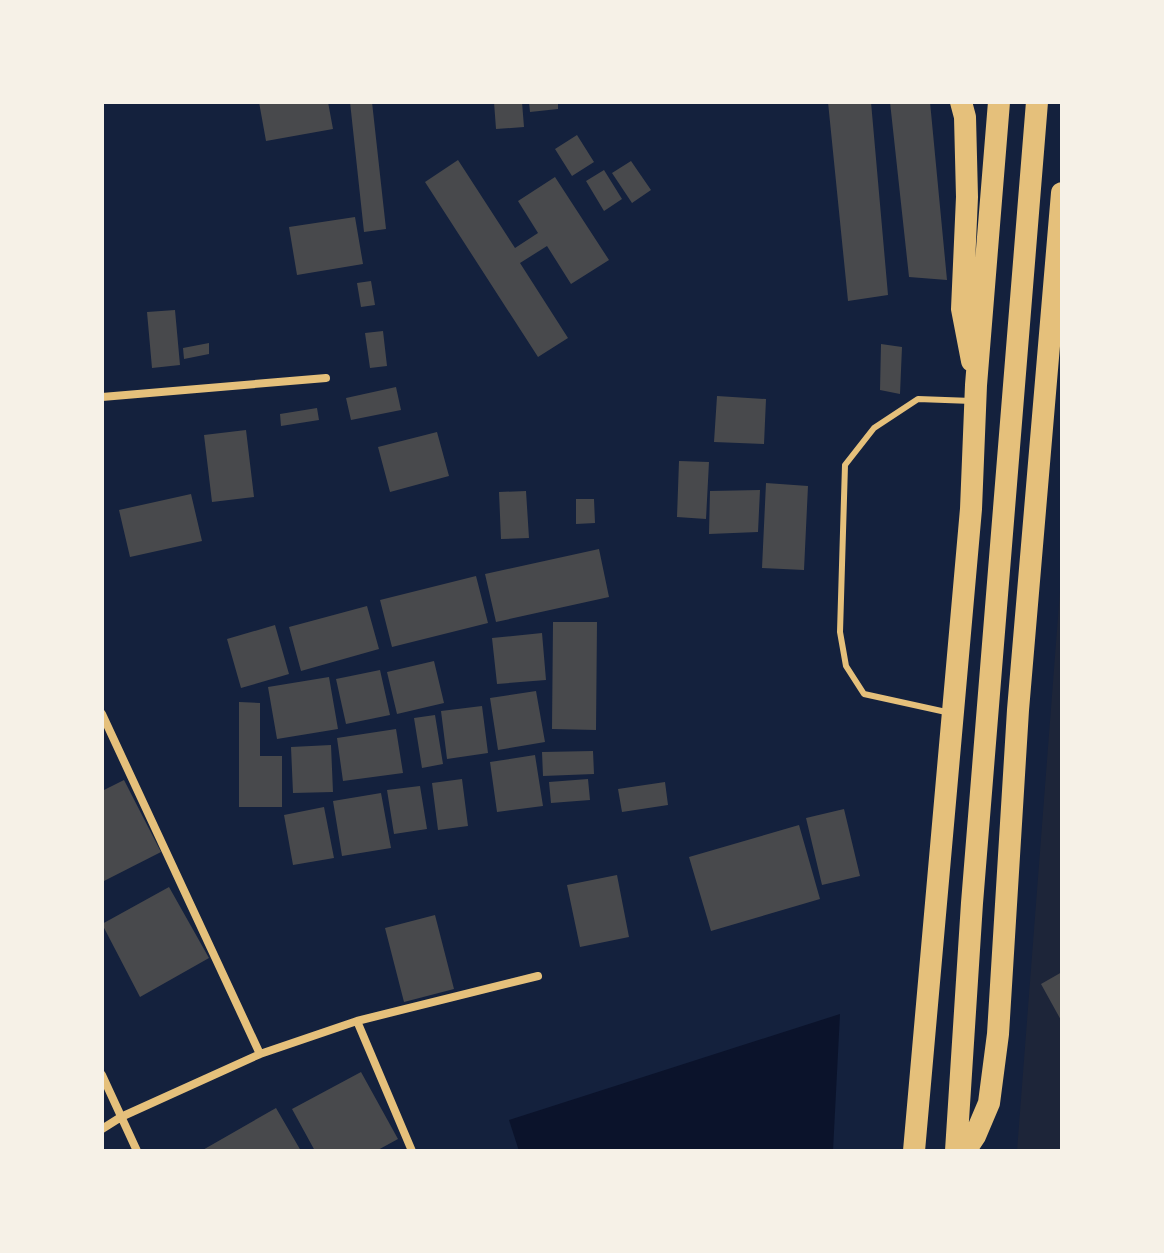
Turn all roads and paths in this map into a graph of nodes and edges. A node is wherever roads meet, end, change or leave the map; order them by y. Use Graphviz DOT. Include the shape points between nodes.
graph roads {
  1 [pos="961,102"];
  2 [pos="999,102"];
  3 [pos="1037,102"];
  4 [pos="1062,193"];
  5 [pos="326,378"];
  6 [pos="976,393"];
  7 [pos="102,397"];
  8 [pos="951,713"];
  9 [pos="102,714"];
  10 [pos="538,976"];
  11 [pos="357,1021"];
  12 [pos="260,1054"];
  13 [pos="102,1075"];
  14 [pos="121,1117"];
  15 [pos="102,1129"];
  16 [pos="137,1151"];
  17 [pos="412,1151"];
  18 [pos="914,1151"];
  19 [pos="956,1151"];
  20 [pos="965,1151"];
  1 -- 6 [label="highway" via="967,197 962,309"];
  2 -- 6 [label="highway"];
  3 -- 19 [label="highway"];
  4 -- 20 [label="highway" via="1018,710 998,1034 989,1103"];
  5 -- 7 [label="street"];
  6 -- 8 [label="highway" via="971,509"];
  6 -- 8 [label="lane" via="918,399 874,428 845,465 840,632 846,666 864,694"];
  8 -- 18 [label="highway"];
  9 -- 12 [label="street"];
  10 -- 11 [label="street"];
  11 -- 12 [label="street"];
  11 -- 17 [label="street"];
  12 -- 14 [label="street"];
  13 -- 14 [label="street"];
  14 -- 15 [label="street"];
  14 -- 16 [label="street"];
}
